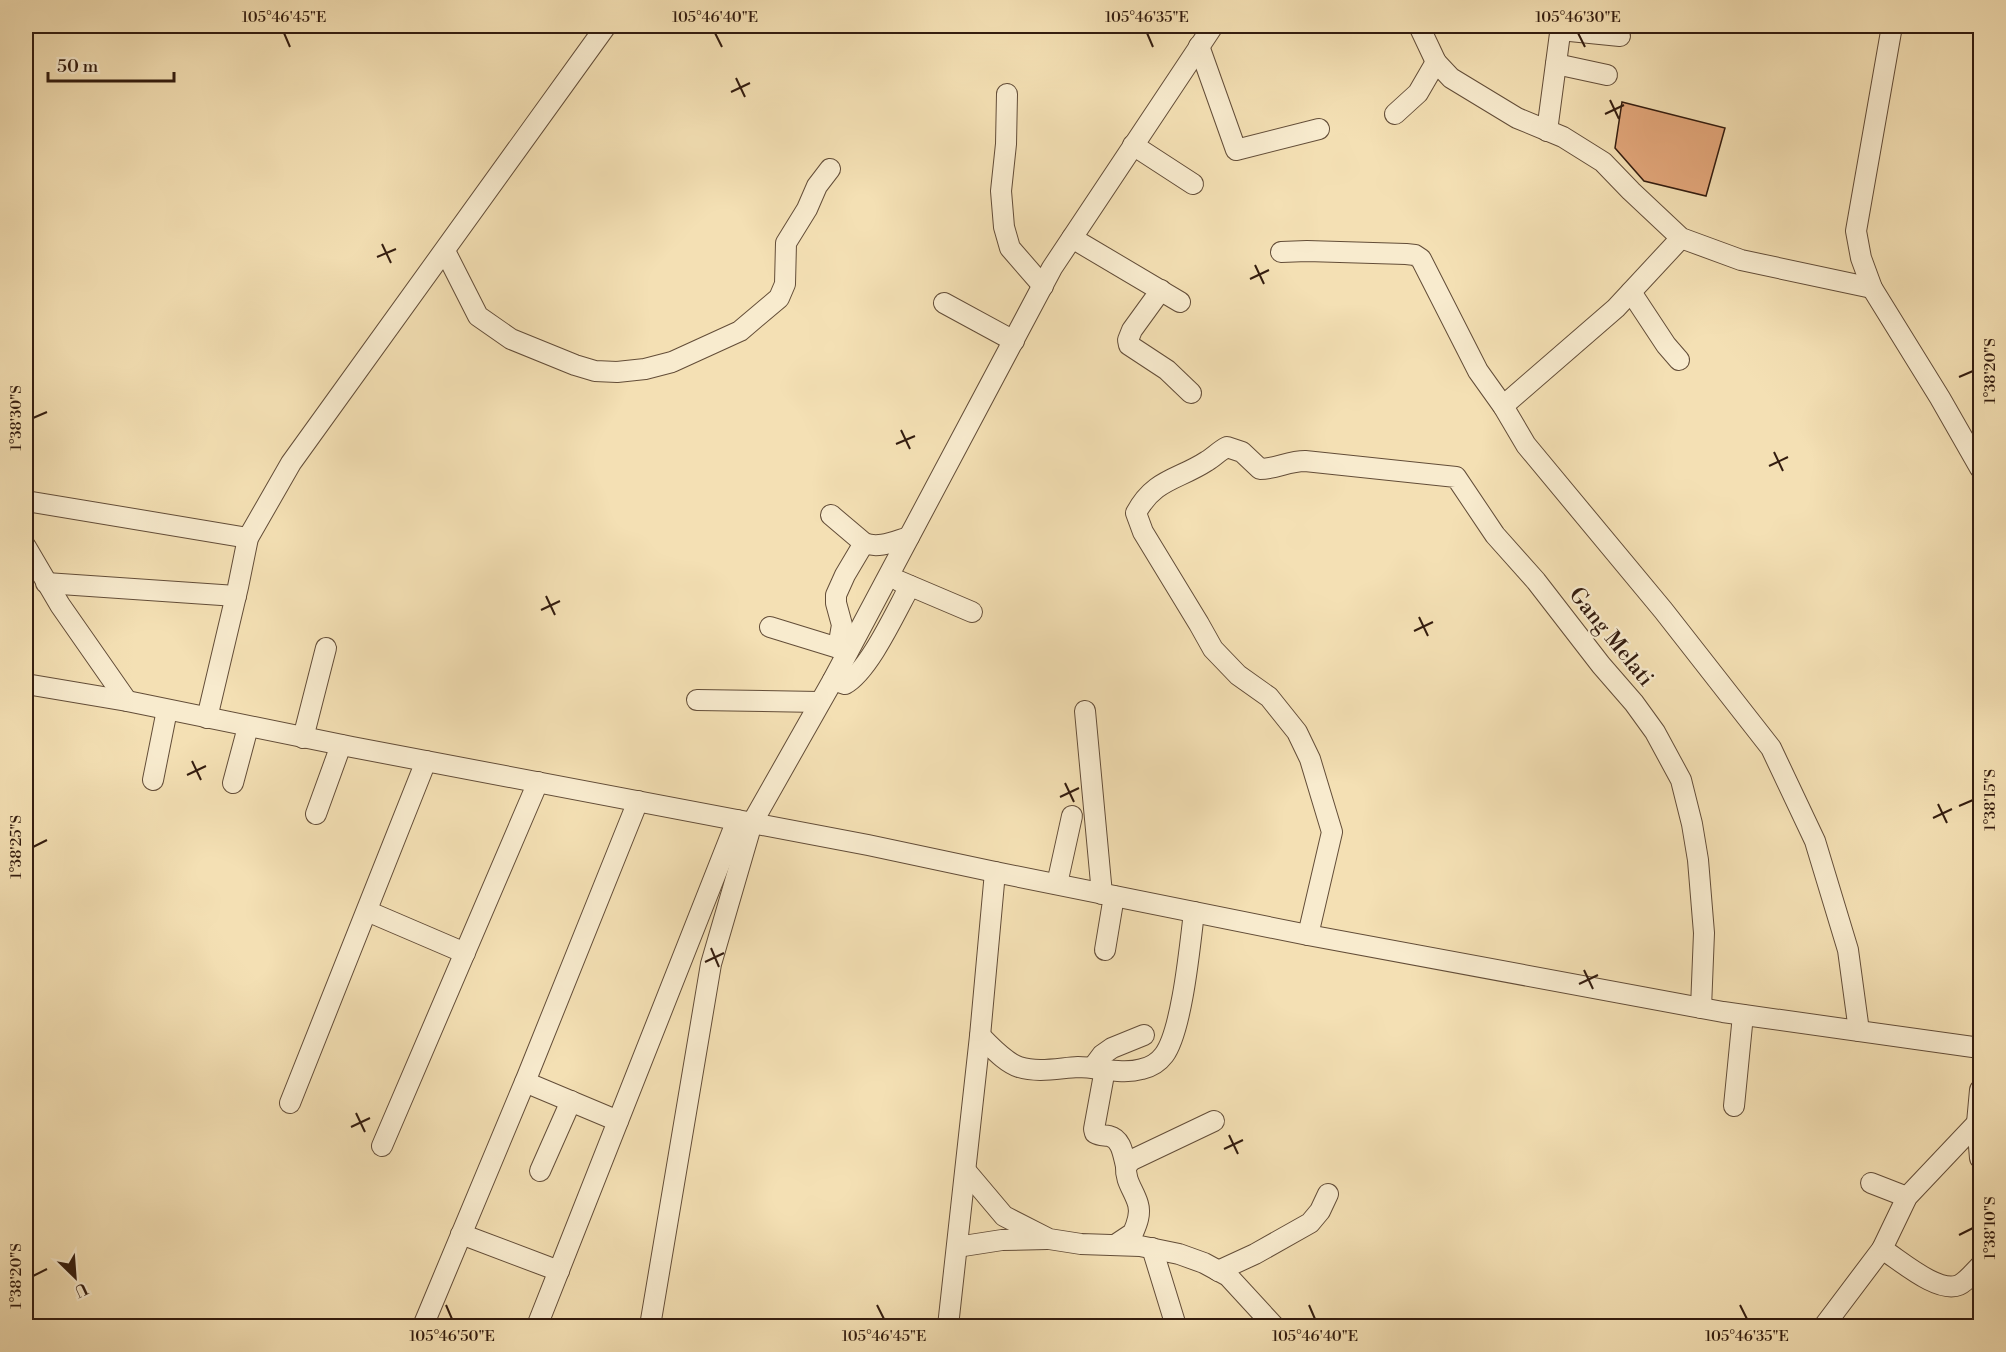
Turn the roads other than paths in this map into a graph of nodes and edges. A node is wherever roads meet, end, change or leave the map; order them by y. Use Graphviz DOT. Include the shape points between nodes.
graph roads {
  1 [pos="606,26"];
  2 [pos="1214,26"];
  3 [pos="1419,26"];
  4 [pos="1892,26"];
  5 [pos="1560,28"];
  6 [pos="1620,36"];
  7 [pos="1199,46"];
  8 [pos="1436,62"];
  9 [pos="1556,64"];
  10 [pos="1607,75"];
  11 [pos="1007,94"];
  12 [pos="1395,114"];
  13 [pos="1319,129"];
  14 [pos="1547,131"];
  15 [pos="1133,146"];
  16 [pos="830,169"];
  17 [pos="1193,184"];
  18 [pos="1072,238"];
  19 [pos="1681,238"];
  20 [pos="445,251"];
  21 [pos="1281,252"];
  22 [pos="1043,286"];
  23 [pos="1872,288"];
  24 [pos="1161,290"];
  25 [pos="1631,292"];
  26 [pos="1180,302"];
  27 [pos="944,303"];
  28 [pos="1014,341"];
  29 [pos="1679,360"];
  30 [pos="1191,393"];
  31 [pos="1503,406"];
  32 [pos="1980,468"];
  33 [pos="26,501"];
  34 [pos="831,515"];
  35 [pos="909,537"];
  36 [pos="248,538"];
  37 [pos="864,543"];
  38 [pos="26,547"];
  39 [pos="30,567"];
  40 [pos="888,577"];
  41 [pos="46,583"];
  42 [pos="910,586"];
  43 [pos="236,596"];
  44 [pos="972,612"];
  45 [pos="770,627"];
  46 [pos="326,648"];
  47 [pos="843,650"];
  48 [pos="833,680"];
  49 [pos="26,684"];
  50 [pos="697,700"];
  51 [pos="127,701"];
  52 [pos="819,702"];
  53 [pos="167,710"];
  54 [pos="1085,711"];
  55 [pos="207,718"];
  56 [pos="248,727"];
  57 [pos="303,738"];
  58 [pos="341,745"];
  59 [pos="426,761"];
  60 [pos="153,780"];
  61 [pos="538,782"];
  62 [pos="233,783"];
  63 [pos="638,801"];
  64 [pos="316,814"];
  65 [pos="1072,816"];
  66 [pos="744,822"];
  67 [pos="995,872"];
  68 [pos="1057,884"];
  69 [pos="1108,895"];
  70 [pos="367,911"];
  71 [pos="1194,912"];
  72 [pos="1308,936"];
  73 [pos="1105,950"];
  74 [pos="465,953"];
  75 [pos="1701,1008"];
  76 [pos="1743,1015"];
  77 [pos="1859,1031"];
  78 [pos="1144,1035"];
  79 [pos="980,1036"];
  80 [pos="1980,1048"];
  81 [pos="1099,1068"];
  82 [pos="525,1082"];
  83 [pos="1980,1090"];
  84 [pos="571,1101"];
  85 [pos="290,1103"];
  86 [pos="1734,1106"];
  87 [pos="618,1121"];
  88 [pos="1214,1121"];
  89 [pos="1977,1123"];
  90 [pos="382,1146"];
  91 [pos="1980,1158"];
  92 [pos="1126,1166"];
  93 [pos="540,1171"];
  94 [pos="966,1171"];
  95 [pos="1870,1183"];
  96 [pos="1328,1194"];
  97 [pos="1907,1197"];
  98 [pos="461,1234"];
  99 [pos="1050,1239"];
  100 [pos="1115,1245"];
  101 [pos="957,1247"];
  102 [pos="1152,1248"];
  103 [pos="1882,1249"];
  104 [pos="1980,1266"];
  105 [pos="559,1271"];
  106 [pos="1218,1271"];
  107 [pos="423,1326"];
  108 [pos="537,1326"];
  109 [pos="650,1326"];
  110 [pos="948,1326"];
  111 [pos="1176,1326"];
  112 [pos="1274,1326"];
  113 [pos="1824,1326"];
  1 -- 20 [label="street"];
  2 -- 7 [label="street"];
  3 -- 8 [label="street"];
  4 -- 23 [label="street" via="1856,231"];
  5 -- 6 [label="street"];
  5 -- 9 [label="street"];
  7 -- 13 [label="street" via="1236,150"];
  7 -- 15 [label="street"];
  8 -- 12 [label="street" via="1418,93"];
  8 -- 14 [label="street" via="1451,78 1517,118"];
  9 -- 10 [label="street"];
  9 -- 14 [label="street"];
  11 -- 22 [label="street" via="1001,191 1004,227 1010,248"];
  14 -- 19 [label="street" via="1603,162"];
  15 -- 17 [label="street"];
  15 -- 18 [label="street"];
  16 -- 20 [label="street" via="786,243 785,284 779,298 740,331 672,362 645,369 595,371 511,339 478,316"];
  18 -- 22 [label="street"];
  18 -- 24 [label="street"];
  19 -- 23 [label="street" via="1741,260"];
  19 -- 25 [label="street"];
  20 -- 36 [label="street" via="291,463"];
  21 -- 31 [label="street" via="1406,254 1421,259 1478,371"];
  22 -- 28 [label="street"];
  23 -- 32 [label="street"];
  24 -- 26 [label="street"];
  24 -- 30 [label="street" via="1132,330 1129,345 1167,369"];
  25 -- 29 [label="street"];
  25 -- 31 [label="street"];
  27 -- 28 [label="street"];
  28 -- 35 [label="street"];
  31 -- 77 [label="street" via="1526,445 1771,748 1815,841 1848,950"];
  33 -- 36 [label="street"];
  34 -- 37 [label="street"];
  35 -- 37 [label="street" via="876,546"];
  35 -- 40 [label="street"];
  36 -- 43 [label="street"];
  37 -- 47 [label="street" via="836,595"];
  38 -- 39 [label="street"];
  39 -- 41 [label="street"];
  40 -- 42 [label="street"];
  40 -- 47 [label="street"];
  41 -- 43 [label="street"];
  41 -- 51 [label="street"];
  42 -- 44 [label="street"];
  42 -- 48 [label="street" via="857,675 845,684"];
  43 -- 55 [label="street"];
  45 -- 47 [label="street"];
  46 -- 57 [label="street"];
  47 -- 48 [label="street"];
  48 -- 52 [label="street"];
  49 -- 51 [label="street"];
  50 -- 52 [label="street"];
  51 -- 53 [label="street"];
  52 -- 66 [label="street"];
  53 -- 55 [label="street"];
  53 -- 60 [label="street"];
  54 -- 69 [label="street"];
  55 -- 56 [label="street"];
  56 -- 57 [label="street"];
  56 -- 62 [label="street"];
  57 -- 58 [label="street"];
  58 -- 59 [label="street"];
  58 -- 64 [label="street"];
  59 -- 61 [label="street"];
  59 -- 70 [label="street"];
  61 -- 63 [label="street"];
  61 -- 74 [label="street"];
  63 -- 66 [label="street"];
  63 -- 82 [label="street"];
  65 -- 68 [label="street"];
  66 -- 67 [label="street"];
  66 -- 87 [label="street"];
  66 -- 109 [label="street" via="711,964"];
  67 -- 68 [label="street"];
  67 -- 79 [label="street"];
  68 -- 69 [label="street"];
  69 -- 71 [label="street"];
  69 -- 73 [label="street"];
  70 -- 74 [label="street"];
  70 -- 85 [label="street"];
  71 -- 72 [label="street"];
  71 -- 81 [label="street" via="1179,1006 1166,1053 1156,1064 1141,1070"];
  72 -- 75 [label="street"];
  72 -- 75 [label="street, Gang Melati" via="1332,832 1310,759 1297,732 1269,697 1212,650 1143,532 1136,513 1143,500 1160,485 1227,447 1242,452 1260,469 1289,462 1456,477 1495,535 1536,580 1655,732 1681,780 1698,860 1704,933"];
  74 -- 90 [label="street"];
  75 -- 76 [label="street"];
  76 -- 77 [label="street"];
  76 -- 86 [label="street"];
  77 -- 80 [label="street"];
  78 -- 81 [label="street" via="1102,1055"];
  79 -- 81 [label="street" via="1018,1067"];
  79 -- 94 [label="street"];
  81 -- 92 [label="street" via="1095,1133 1118,1140"];
  82 -- 84 [label="street"];
  82 -- 98 [label="street"];
  83 -- 89 [label="street"];
  84 -- 87 [label="street"];
  84 -- 93 [label="street"];
  87 -- 105 [label="street"];
  88 -- 92 [label="street"];
  89 -- 91 [label="street"];
  89 -- 97 [label="street"];
  92 -- 100 [label="street" via="1127,1183 1138,1203 1138,1222 1133,1233"];
  94 -- 99 [label="street" via="1004,1216"];
  94 -- 101 [label="street"];
  95 -- 97 [label="street"];
  96 -- 106 [label="street" via="1310,1223"];
  97 -- 103 [label="street"];
  98 -- 105 [label="street"];
  98 -- 107 [label="street"];
  99 -- 100 [label="street"];
  99 -- 101 [label="street" via="1002,1240"];
  100 -- 102 [label="street"];
  101 -- 110 [label="street"];
  102 -- 106 [label="street" via="1179,1254"];
  102 -- 111 [label="street"];
  103 -- 104 [label="street" via="1935,1284 1947,1287 1959,1285"];
  103 -- 113 [label="street"];
  105 -- 108 [label="street"];
  106 -- 112 [label="street" via="1228,1276"];
}
